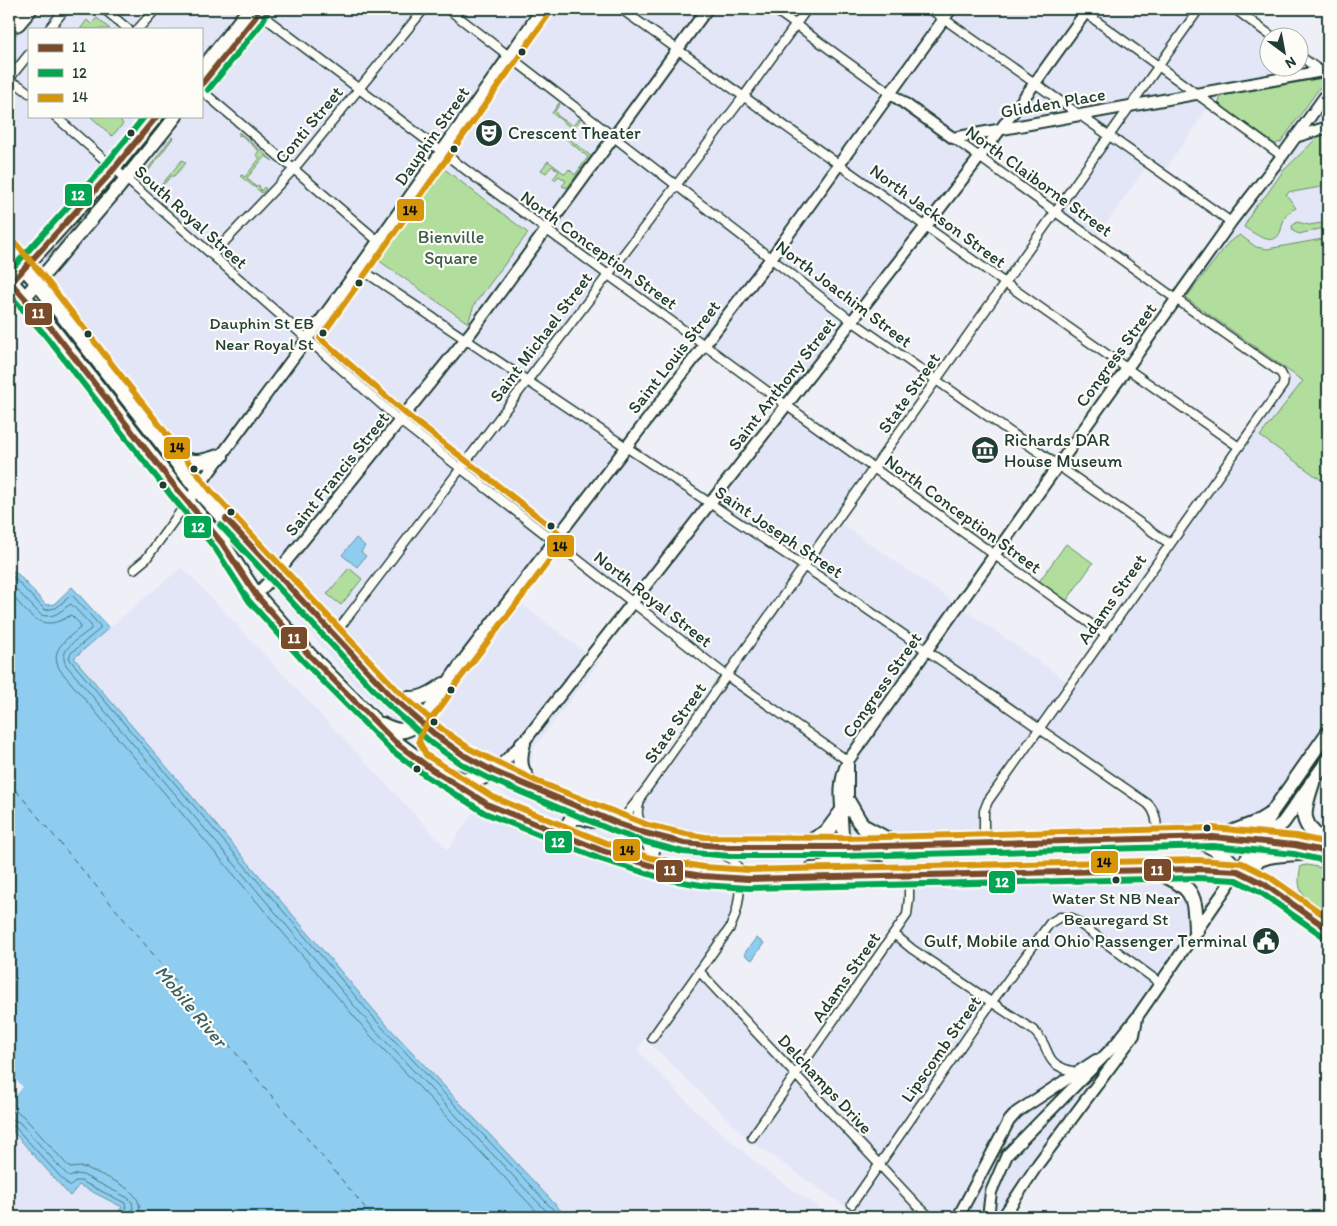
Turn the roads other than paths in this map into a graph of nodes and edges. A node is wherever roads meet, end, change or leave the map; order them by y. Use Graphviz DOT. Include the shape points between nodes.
graph roads {
  1 [pos="29,9"];
  2 [pos="66,9"];
  3 [pos="104,9"];
  4 [pos="156,9"];
  5 [pos="254,9"];
  6 [pos="424,9"];
  7 [pos="448,9"];
  8 [pos="542,9"];
  9 [pos="621,9"];
  10 [pos="707,9"];
  11 [pos="774,9"];
  12 [pos="807,9"];
  13 [pos="930,9"];
  14 [pos="951,9"];
  15 [pos="1200,9"];
  16 [pos="1235,9"];
  17 [pos="1084,10"];
  18 [pos="13,15"];
  19 [pos="944,18"];
  20 [pos="796,25"];
  21 [pos="50,28"];
  22 [pos="127,28"];
  23 [pos="139,28"];
  24 [pos="1261,28"];
  25 [pos="678,50"];
  26 [pos="28,55"];
  27 [pos="509,55"];
  28 [pos="202,61"];
  29 [pos="1310,62"];
  30 [pos="1159,66"];
  31 [pos="202,69"];
  32 [pos="1326,72"];
  33 [pos="202,75"];
  34 [pos="9,80"];
  35 [pos="1035,83"];
  36 [pos="202,84"];
  37 [pos="360,88"];
  38 [pos="202,91"];
  39 [pos="28,92"];
  40 [pos="890,93"];
  41 [pos="1198,94"];
  42 [pos="744,96"];
  43 [pos="1326,100"];
  44 [pos="1130,106"];
  45 [pos="1080,115"];
  46 [pos="57,118"];
  47 [pos="155,118"];
  48 [pos="165,118"];
  49 [pos="174,118"];
  50 [pos="1328,127"];
  51 [pos="1001,129"];
  52 [pos="614,137"];
  53 [pos="1109,137"];
  54 [pos="953,138"];
  55 [pos="1296,138"];
  56 [pos="441,151"];
  57 [pos="1282,156"];
  58 [pos="979,158"];
  59 [pos="129,163"];
  60 [pos="839,164"];
  61 [pos="114,169"];
  62 [pos="293,170"];
  63 [pos="126,179"];
  64 [pos="676,185"];
  65 [pos="1055,212"];
  66 [pos="1231,222"];
  67 [pos="926,226"];
  68 [pos="547,230"];
  69 [pos="378,241"];
  70 [pos="9,250"];
  71 [pos="212,255"];
  72 [pos="771,258"];
  73 [pos="25,267"];
  74 [pos="359,268"];
  75 [pos="608,275"];
  76 [pos="10,282"];
  77 [pos="38,282"];
  78 [pos="1005,283"];
  79 [pos="24,298"];
  80 [pos="1176,300"];
  81 [pos="852,321"];
  82 [pos="308,339"];
  83 [pos="465,339"];
  84 [pos="704,345"];
  85 [pos="1126,368"];
  86 [pos="1284,379"];
  87 [pos="528,380"];
  88 [pos="936,380"];
  89 [pos="786,405"];
  90 [pos="400,421"];
  91 [pos="627,446"];
  92 [pos="1239,447"];
  93 [pos="172,456"];
  94 [pos="221,456"];
  95 [pos="1058,465"];
  96 [pos="461,468"];
  97 [pos="874,468"];
  98 [pos="198,488"];
  99 [pos="188,501"];
  100 [pos="710,504"];
  101 [pos="554,540"];
  102 [pos="1170,544"];
  103 [pos="994,554"];
  104 [pos="804,567"];
  105 [pos="134,569"];
  106 [pos="276,574"];
  107 [pos="256,595"];
  108 [pos="633,603"];
  109 [pos="334,635"];
  110 [pos="1106,635"];
  111 [pos="925,650"];
  112 [pos="727,676"];
  113 [pos="444,685"];
  114 [pos="393,698"];
  115 [pos="374,722"];
  116 [pos="419,722"];
  117 [pos="1040,729"];
  118 [pos="1328,732"];
  119 [pos="523,743"];
  120 [pos="1328,760"];
  121 [pos="419,761"];
  122 [pos="848,761"];
  123 [pos="430,769"];
  124 [pos="493,772"];
  125 [pos="1312,783"];
  126 [pos="533,789"];
  127 [pos="643,794"];
  128 [pos="844,808"];
  129 [pos="1270,815"];
  130 [pos="619,824"];
  131 [pos="645,833"];
  132 [pos="564,835"];
  133 [pos="1213,837"];
  134 [pos="1194,839"];
  135 [pos="1156,840"];
  136 [pos="1259,842"];
  137 [pos="984,843"];
  138 [pos="898,845"];
  139 [pos="704,846"];
  140 [pos="846,846"];
  141 [pos="802,847"];
  142 [pos="1328,851"];
  143 [pos="649,866"];
  144 [pos="1155,871"];
  145 [pos="1238,871"];
  146 [pos="973,875"];
  147 [pos="909,876"];
  148 [pos="739,879"];
  149 [pos="755,879"];
  150 [pos="1328,929"];
  151 [pos="1196,931"];
  152 [pos="894,934"];
  153 [pos="699,971"];
  154 [pos="1160,982"];
  155 [pos="991,1003"];
  156 [pos="1137,1017"];
  157 [pos="652,1038"];
  158 [pos="1113,1048"];
  159 [pos="1076,1072"];
  160 [pos="796,1074"];
  161 [pos="752,1137"];
  162 [pos="880,1164"];
  163 [pos="852,1204"];
  164 [pos="930,1217"];
  165 [pos="958,1217"];
  166 [pos="988,1217"];
  167 [pos="1003,1217"];
  1 -- 18 [label="highway"];
  2 -- 21 [label="street"];
  3 -- 22 [label="street"];
  4 -- 23 [label="street"];
  5 -- 28 [label="main road"];
  5 -- 31 [label="main road"];
  5 -- 33 [label="main road"];
  5 -- 36 [label="main road"];
  5 -- 37 [label="street, North Conception Street"];
  6 -- 37 [label="street, Conti Street"];
  7 -- 27 [label="street, North Joachim Street"];
  8 -- 27 [label="street, Dauphin Street"];
  9 -- 25 [label="street, North Jackson Street"];
  10 -- 25 [label="street, Saint Francis Street"];
  11 -- 20 [label="street, North Claiborne Street"];
  12 -- 20 [label="street, Saint Michael Street"];
  13 -- 19 [label="street"];
  14 -- 19 [label="street, Saint Louis Street"];
  15 -- 30 [label="street, State Street"];
  16 -- 24 [label="street"];
  17 -- 30 [label="street"];
  17 -- 35 [label="street, Saint Anthony Street"];
  19 -- 35 [label="street"];
  19 -- 40 [label="street, Saint Louis Street"];
  20 -- 40 [label="street, North Claiborne Street"];
  20 -- 42 [label="street, Saint Michael Street"];
  25 -- 42 [label="street, North Jackson Street"];
  25 -- 52 [label="street, Saint Francis Street"];
  26 -- 34 [label="street"];
  27 -- 52 [label="street, North Joachim Street"];
  27 -- 56 [label="street, Dauphin Street"];
  29 -- 32 [label="street"];
  30 -- 41 [label="street"];
  30 -- 44 [label="street, State Street"];
  32 -- 41 [label="street, Glidden Place"];
  34 -- 39 [label="street"];
  35 -- 45 [label="street"];
  35 -- 51 [label="street, Saint Anthony Street"];
  37 -- 56 [label="street, North Conception Street"];
  37 -- 62 [label="street, Conti Street"];
  38 -- 62 [label="street"];
  40 -- 54 [label="street, North Claiborne Street"];
  40 -- 60 [label="street, Saint Louis Street"];
  41 -- 44 [label="street, Glidden Place"];
  41 -- 57 [label="street"];
  42 -- 60 [label="street, North Jackson Street"];
  42 -- 64 [label="street, Saint Michael Street"];
  43 -- 55 [label="street, Congress Street"];
  44 -- 45 [label="street, Glidden Place"];
  44 -- 53 [label="street, State Street"];
  45 -- 51 [label="street, Glidden Place"];
  45 -- 53 [label="street"];
  46 -- 61 [label="street, South Royal Street"];
  47 -- 61 [label="main road"];
  48 -- 59 [label="main road"];
  49 -- 63 [label="main road"];
  50 -- 55 [label="street"];
  51 -- 54 [label="street, Glidden Place"];
  51 -- 58 [label="street, Saint Anthony Street"];
  52 -- 64 [label="street, North Joachim Street"];
  52 -- 68 [label="street, Saint Francis Street"];
  53 -- 65 [label="street, State Street"];
  53 -- 66 [label="street"];
  54 -- 58 [label="street, North Claiborne Street"];
  55 -- 57 [label="street, Congress Street"];
  56 -- 68 [label="street, North Conception Street"];
  56 -- 69 [label="street, Dauphin Street"];
  57 -- 66 [label="street, Congress Street"];
  58 -- 65 [label="street, North Claiborne Street"];
  58 -- 67 [label="street, Saint Anthony Street"];
  60 -- 67 [label="street, North Jackson Street"];
  60 -- 72 [label="street, Saint Louis Street"];
  61 -- 63 [label="street, South Royal Street"];
  61 -- 73 [label="main road"];
  62 -- 69 [label="street"];
  62 -- 71 [label="street, Conti Street"];
  63 -- 71 [label="street, South Royal Street"];
  63 -- 77 [label="main road"];
  64 -- 72 [label="street, North Joachim Street"];
  64 -- 75 [label="street, Saint Michael Street"];
  65 -- 78 [label="street, State Street"];
  65 -- 80 [label="street, North Claiborne Street"];
  66 -- 80 [label="street, Congress Street"];
  67 -- 78 [label="street, North Jackson Street"];
  67 -- 81 [label="street, Saint Anthony Street"];
  68 -- 75 [label="street, North Conception Street"];
  68 -- 83 [label="street, Saint Francis Street"];
  69 -- 74 [label="street, Dauphin Street"];
  70 -- 73 [label="highway"];
  71 -- 82 [label="street, South Royal Street"];
  72 -- 81 [label="street, North Joachim Street"];
  72 -- 84 [label="street, Saint Louis Street"];
  73 -- 76 [label="main road"];
  73 -- 77 [label="highway"];
  74 -- 82 [label="street, Dauphin Street"];
  74 -- 83 [label="street, Saint Joseph Street"];
  75 -- 84 [label="street, North Conception Street"];
  75 -- 87 [label="street, Saint Michael Street"];
  76 -- 79 [label="highway"];
  77 -- 79 [label="main road"];
  77 -- 93 [label="highway"];
  78 -- 85 [label="street, North Jackson Street"];
  78 -- 88 [label="street, State Street"];
  79 -- 99 [label="highway"];
  80 -- 85 [label="street, Congress Street"];
  80 -- 86 [label="street, North Claiborne Street" via="1281,373"];
  81 -- 88 [label="street, North Joachim Street"];
  81 -- 89 [label="street, Saint Anthony Street"];
  82 -- 90 [label="street, North Royal Street"];
  82 -- 94 [label="street, Dauphin Street"];
  83 -- 87 [label="street, Saint Joseph Street"];
  83 -- 90 [label="street, Saint Francis Street"];
  84 -- 89 [label="street, North Conception Street"];
  84 -- 91 [label="street, Saint Louis Street"];
  85 -- 92 [label="street, North Jackson Street"];
  85 -- 95 [label="street, Congress Street"];
  86 -- 92 [label="street, Adams Street"];
  87 -- 91 [label="street, Saint Joseph Street"];
  87 -- 96 [label="street, Saint Michael Street"];
  88 -- 95 [label="street, North Joachim Street"];
  88 -- 97 [label="street, State Street"];
  89 -- 97 [label="street, North Conception Street"];
  89 -- 100 [label="street, Saint Anthony Street"];
  90 -- 96 [label="street, North Royal Street"];
  90 -- 106 [label="street, Saint Francis Street"];
  91 -- 100 [label="street, Saint Joseph Street"];
  91 -- 101 [label="street, Saint Louis Street"];
  92 -- 102 [label="street, Adams Street"];
  93 -- 94 [label="highway" via="200,463"];
  93 -- 98 [label="highway"];
  94 -- 98 [label="street, Dauphin Street"];
  95 -- 102 [label="street, North Joachim Street"];
  95 -- 103 [label="street, Congress Street"];
  96 -- 101 [label="street, North Royal Street"];
  96 -- 109 [label="street, Saint Michael Street"];
  97 -- 103 [label="street, North Conception Street"];
  97 -- 104 [label="street, State Street"];
  98 -- 99 [label="street, Dauphin Street"];
  98 -- 106 [label="highway"];
  99 -- 105 [label="street, Dauphin Street" via="146,559"];
  99 -- 107 [label="highway" via="222,543"];
  100 -- 104 [label="street, Saint Joseph Street"];
  100 -- 108 [label="street, Saint Anthony Street"];
  101 -- 108 [label="street, North Royal Street"];
  101 -- 113 [label="street, Saint Louis Street"];
  102 -- 110 [label="street, Adams Street"];
  103 -- 110 [label="street, North Conception Street"];
  103 -- 111 [label="street, Congress Street"];
  104 -- 111 [label="street, Saint Joseph Street"];
  104 -- 112 [label="street, State Street"];
  106 -- 107 [label="street, Saint Francis Street"];
  106 -- 109 [label="highway"];
  107 -- 115 [label="highway"];
  108 -- 112 [label="street, North Royal Street"];
  108 -- 119 [label="street, Saint Anthony Street"];
  109 -- 114 [label="highway"];
  110 -- 117 [label="street, Adams Street"];
  111 -- 117 [label="street, Saint Joseph Street"];
  111 -- 122 [label="street, Congress Street"];
  112 -- 122 [label="street, North Royal Street"];
  112 -- 127 [label="street, State Street"];
  113 -- 114 [label="highway" via="422,699"];
  113 -- 116 [label="street, Saint Louis Street"];
  114 -- 116 [label="highway"];
  115 -- 116 [label="highway" via="397,732"];
  115 -- 121 [label="highway"];
  116 -- 121 [label="highway" via="410,742"];
  116 -- 124 [label="highway"];
  117 -- 135 [label="street, Saint Joseph Street" via="1148,804 1156,817"];
  117 -- 137 [label="street, Adams Street" via="988,801 984,811"];
  118 -- 129 [label="main road"];
  119 -- 124 [label="street, Saint Anthony Street"];
  119 -- 126 [label="highway" via="520,763"];
  120 -- 125 [label="main road"];
  121 -- 123 [label="highway"];
  122 -- 128 [label="street, Congress Street"];
  123 -- 124 [label="highway" via="467,781"];
  123 -- 132 [label="highway" via="490,805"];
  124 -- 126 [label="highway"];
  125 -- 136 [label="main road" via="1283,823"];
  125 -- 142 [label="highway" via="1304,814 1313,833"];
  126 -- 130 [label="highway"];
  127 -- 130 [label="street, State Street"];
  127 -- 131 [label="street, State Street" via="637,811"];
  128 -- 138 [label="highway" via="864,827"];
  128 -- 140 [label="street, Congress Street" via="842,837"];
  128 -- 141 [label="highway" via="827,832"];
  129 -- 133 [label="highway" via="1244,830"];
  129 -- 136 [label="main road"];
  130 -- 131 [label="highway"];
  130 -- 132 [label="highway" via="604,824 578,815 572,819"];
  131 -- 139 [label="highway"];
  131 -- 143 [label="highway" via="652,850"];
  132 -- 143 [label="highway"];
  133 -- 134 [label="highway"];
  133 -- 136 [label="highway"];
  134 -- 135 [label="highway"];
  134 -- 145 [label="highway" via="1221,852"];
  135 -- 137 [label="highway"];
  136 -- 142 [label="highway"];
  136 -- 145 [label="main road"];
  137 -- 138 [label="highway"];
  138 -- 140 [label="highway"];
  139 -- 141 [label="highway"];
  139 -- 148 [label="street" via="733,860 739,870"];
  140 -- 141 [label="highway"];
  140 -- 146 [label="highway" via="851,860 868,868 944,868"];
  140 -- 149 [label="highway" via="842,858 828,868 784,871"];
  142 -- 145 [label="highway" via="1261,857"];
  143 -- 148 [label="highway"];
  144 -- 145 [label="highway"];
  144 -- 146 [label="highway"];
  144 -- 151 [label="highway" via="1178,880 1187,888 1193,899"];
  145 -- 150 [label="highway" via="1264,884"];
  145 -- 151 [label="street"];
  146 -- 147 [label="highway"];
  147 -- 149 [label="highway"];
  147 -- 152 [label="street, Adams Street" via="907,915"];
  148 -- 149 [label="highway"];
  148 -- 153 [label="street" via="735,917"];
  151 -- 154 [label="street"];
  152 -- 155 [label="street"];
  152 -- 160 [label="street, Adams Street"];
  153 -- 157 [label="street"];
  153 -- 160 [label="street, Delchamps Drive"];
  154 -- 155 [label="street, Lipscomb Street" via="1072,918 1060,917 1050,923"];
  154 -- 156 [label="street"];
  155 -- 159 [label="street" via="1036,1033 1057,1067"];
  155 -- 162 [label="street, Lipscomb Street"];
  156 -- 158 [label="street"];
  156 -- 167 [label="street" via="1134,1035 1038,1164"];
  158 -- 159 [label="street"];
  158 -- 166 [label="street" via="1007,1155 991,1192"];
  159 -- 165 [label="street" via="1017,1112"];
  160 -- 161 [label="street, Adams Street"];
  160 -- 162 [label="street, Delchamps Drive"];
  162 -- 163 [label="street, Lipscomb Street"];
  162 -- 164 [label="street, Delchamps Drive"];
}
